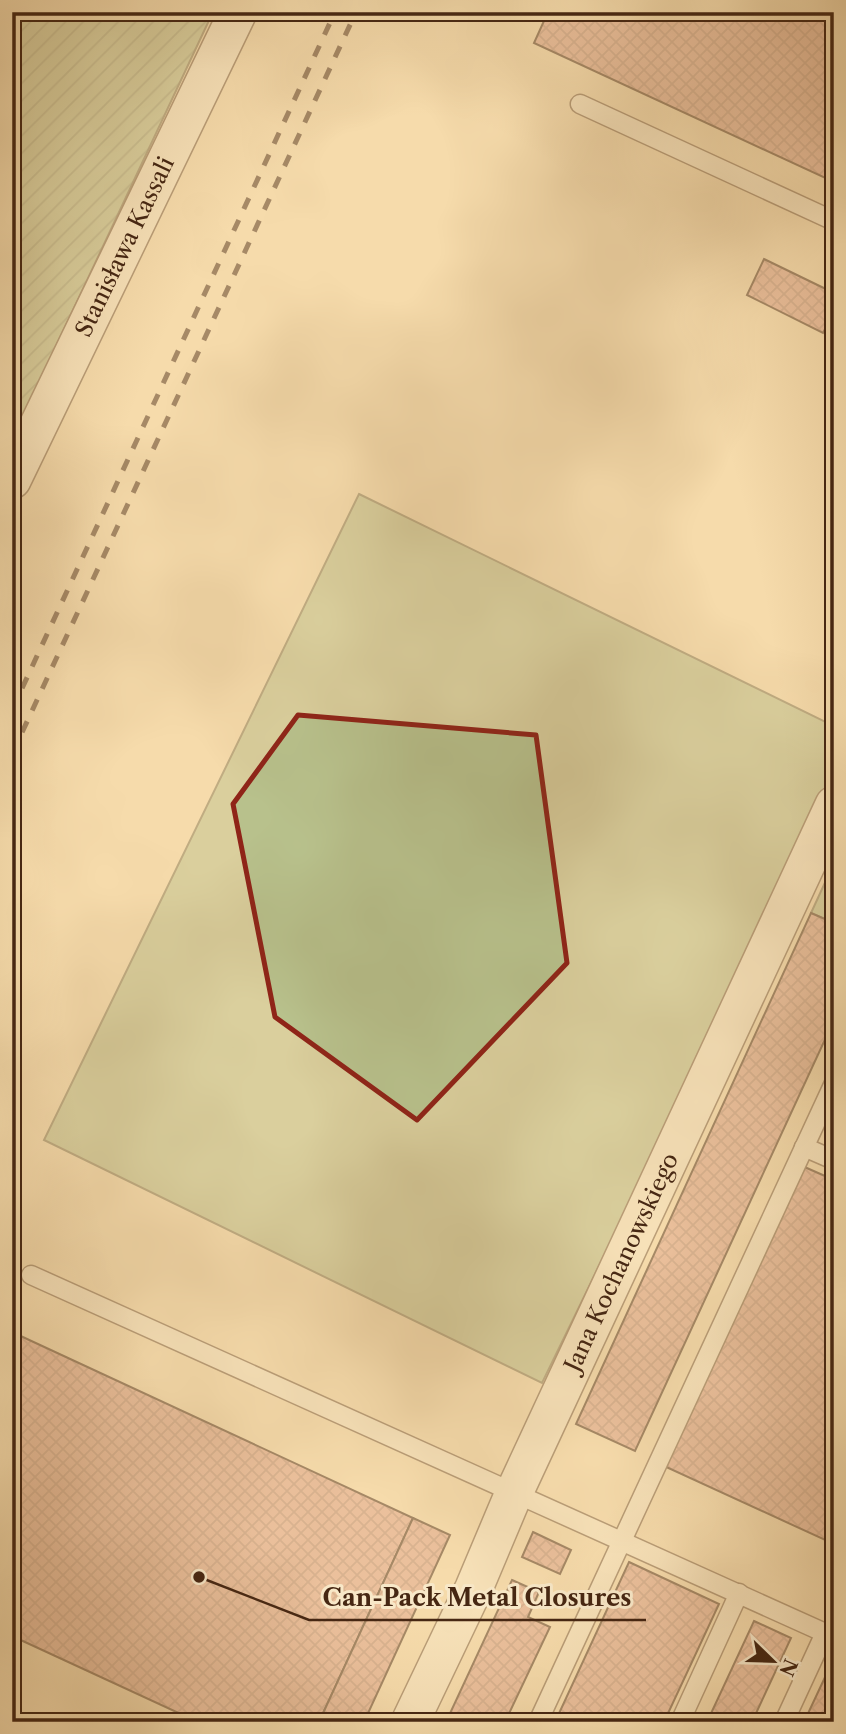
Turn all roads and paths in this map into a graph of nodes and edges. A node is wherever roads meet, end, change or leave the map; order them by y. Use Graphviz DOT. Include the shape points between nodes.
graph roads {
  1 [pos="238,12"];
  2 [pos="580,104"];
  3 [pos="834,221"];
  4 [pos="12,480"];
  5 [pos="834,805"];
  6 [pos="834,1083"];
  7 [pos="804,1147"];
  8 [pos="834,1160"];
  9 [pos="31,1275"];
  10 [pos="514,1493"];
  11 [pos="621,1541"];
  12 [pos="739,1593"];
  13 [pos="829,1635"];
  14 [pos="410,1722"];
  15 [pos="538,1722"];
  16 [pos="680,1722"];
  17 [pos="784,1722"];
  1 -- 4 [label="street, Stanisława Kassali"];
  2 -- 3 [label="lane"];
  5 -- 10 [label="street, Jana Kochanowskiego"];
  6 -- 7 [label="lane"];
  7 -- 8 [label="lane"];
  7 -- 11 [label="lane"];
  9 -- 10 [label="lane"];
  10 -- 11 [label="lane"];
  10 -- 14 [label="street, Jana Kochanowskiego"];
  11 -- 12 [label="lane"];
  11 -- 15 [label="lane"];
  12 -- 13 [label="lane"];
  12 -- 16 [label="lane"];
  13 -- 17 [label="lane"];
}
